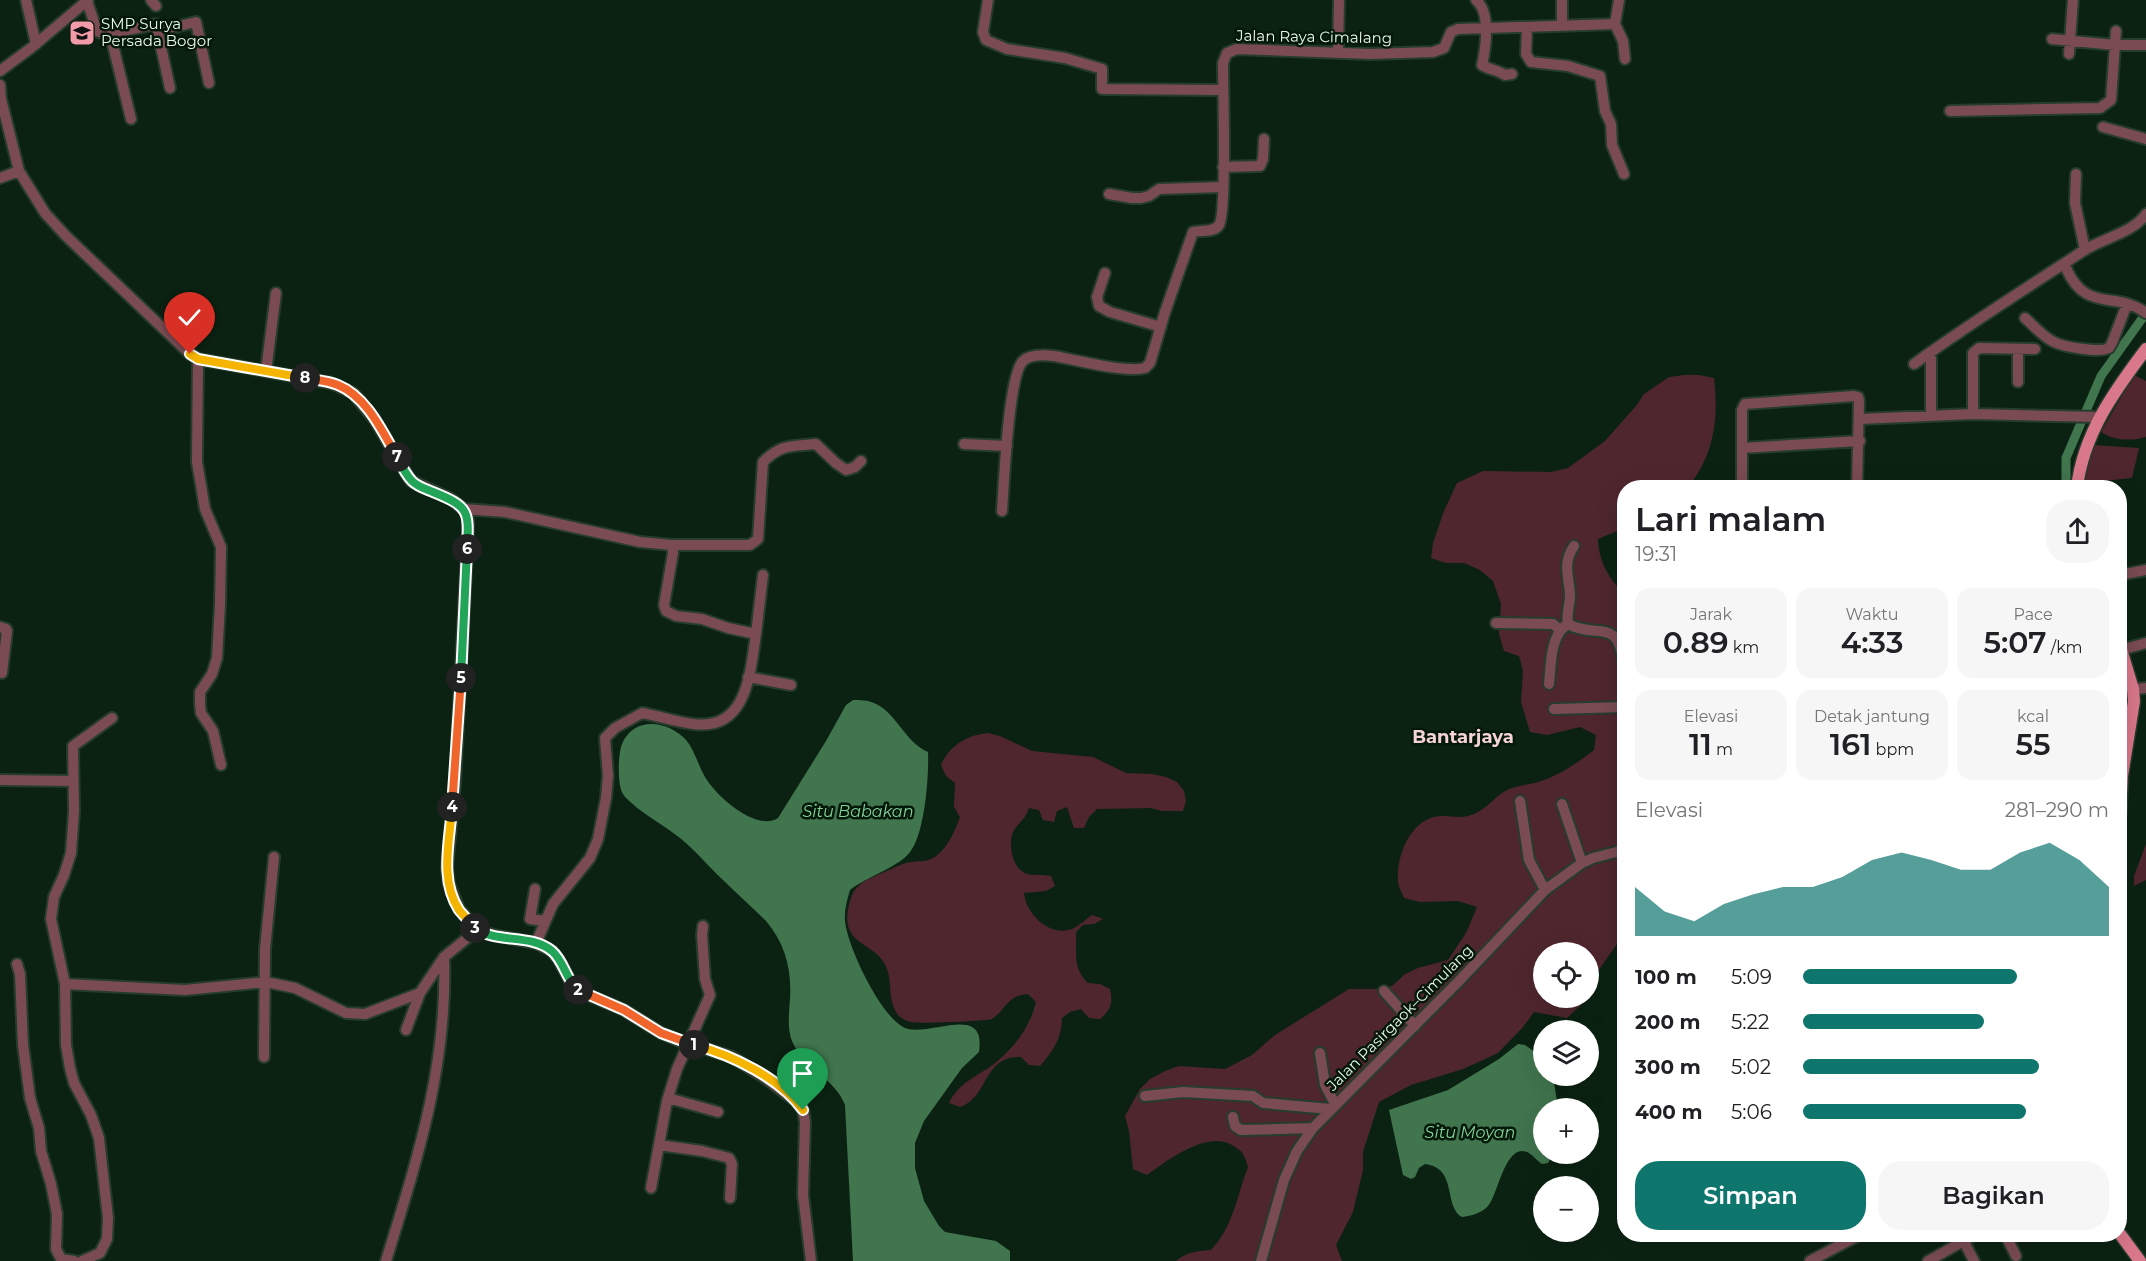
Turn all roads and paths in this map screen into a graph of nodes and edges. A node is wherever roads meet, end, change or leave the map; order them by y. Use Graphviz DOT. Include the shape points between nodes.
graph roads {
  1 [pos="26,0"];
  2 [pos="988,0"];
  3 [pos="1339,0"];
  4 [pos="1476,0"];
  5 [pos="1562,0"];
  6 [pos="1619,0"];
  7 [pos="2073,0"];
  8 [pos="88,1"];
  9 [pos="1616,24"];
  10 [pos="1562,25"];
  11 [pos="1527,28"];
  12 [pos="1485,29"];
  13 [pos="158,31"];
  14 [pos="2116,31"];
  15 [pos="108,34"];
  16 [pos="2052,39"];
  17 [pos="2070,40"];
  18 [pos="36,44"];
  19 [pos="2115,45"];
  20 [pos="2146,45"];
  21 [pos="1338,53"];
  22 [pos="2069,54"];
  23 [pos="1625,59"];
  24 [pos="0,71"];
  25 [pos="1512,74"];
  26 [pos="209,83"];
  27 [pos="0,85"];
  28 [pos="170,88"];
  29 [pos="1222,90"];
  30 [pos="1950,111"];
  31 [pos="131,119"];
  32 [pos="2103,127"];
  33 [pos="1264,139"];
  34 [pos="2146,139"];
  35 [pos="1222,167"];
  36 [pos="19,171"];
  37 [pos="1624,174"];
  38 [pos="2076,174"];
  39 [pos="0,178"];
  40 [pos="1223,187"];
  41 [pos="1109,194"];
  42 [pos="2146,213"];
  43 [pos="2085,250"];
  44 [pos="2066,268"];
  45 [pos="1105,273"];
  46 [pos="276,293"];
  47 [pos="2127,304"];
  48 [pos="2144,311"];
  49 [pos="2025,318"];
  50 [pos="1161,327"];
  51 [pos="2035,348"];
  52 [pos="2018,349"];
  53 [pos="2144,356"];
  54 [pos="1931,358"];
  55 [pos="198,359"];
  56 [pos="1914,364"];
  57 [pos="266,371"];
  58 [pos="2018,381"];
  59 [pos="1973,414"];
  60 [pos="1931,416"];
  61 [pos="2094,417"];
  62 [pos="1860,419"];
  63 [pos="1860,441"];
  64 [pos="964,444"];
  65 [pos="1007,446"];
  66 [pos="1742,448"];
  67 [pos="861,461"];
  68 [pos="1742,480"];
  69 [pos="1858,480"];
  70 [pos="2079,480"];
  71 [pos="464,509"];
  72 [pos="1002,511"];
  73 [pos="672,545"];
  74 [pos="1574,546"];
  75 [pos="2146,570"];
  76 [pos="2127,574"];
  77 [pos="763,575"];
  78 [pos="1496,623"];
  79 [pos="0,627"];
  80 [pos="1564,627"];
  81 [pos="756,634"];
  82 [pos="1617,639"];
  83 [pos="2146,643"];
  84 [pos="2127,647"];
  85 [pos="2127,662"];
  86 [pos="2,673"];
  87 [pos="748,677"];
  88 [pos="1549,684"];
  89 [pos="791,686"];
  90 [pos="2140,689"];
  91 [pos="1617,707"];
  92 [pos="1554,709"];
  93 [pos="112,718"];
  94 [pos="2127,746"];
  95 [pos="221,765"];
  96 [pos="0,780"];
  97 [pos="74,781"];
  98 [pos="1520,801"];
  99 [pos="1562,804"];
  100 [pos="1617,852"];
  101 [pos="274,857"];
  102 [pos="1582,863"];
  103 [pos="535,889"];
  104 [pos="1545,890"];
  105 [pos="545,921"];
  106 [pos="703,926"];
  107 [pos="477,930"];
  108 [pos="536,943"];
  109 [pos="444,957"];
  110 [pos="17,964"];
  111 [pos="266,982"];
  112 [pos="65,984"];
  113 [pos="1384,991"];
  114 [pos="420,993"];
  115 [pos="1415,1026"];
  116 [pos="406,1030"];
  117 [pos="689,1044"];
  118 [pos="1320,1053"];
  119 [pos="264,1057"];
  120 [pos="1144,1096"];
  121 [pos="668,1098"];
  122 [pos="1332,1107"];
  123 [pos="718,1112"];
  124 [pos="1233,1117"];
  125 [pos="1313,1128"];
  126 [pos="659,1145"];
  127 [pos="651,1188"];
  128 [pos="730,1198"];
  129 [pos="1846,1242"];
  130 [pos="1956,1242"];
  131 [pos="1964,1242"];
  132 [pos="2009,1242"];
  133 [pos="2126,1242"];
  134 [pos="2016,1256"];
  135 [pos="74,1261"];
  136 [pos="82,1261"];
  137 [pos="386,1261"];
  138 [pos="812,1261"];
  139 [pos="1261,1261"];
  140 [pos="1810,1261"];
  141 [pos="1928,1261"];
  142 [pos="1974,1261"];
  143 [pos="2140,1261"];
  1 -- 18 [label="street"];
  2 -- 29 [label="street" via="983,32 986,40 1007,49 1065,58 1102,69 1102,89"];
  3 -- 21 [label="street"];
  4 -- 12 [label="street" via="1484,8"];
  5 -- 10 [label="street"];
  6 -- 9 [label="street"];
  7 -- 17 [label="street"];
  8 -- 15 [label="street" via="97,31"];
  8 -- 18 [label="street"];
  9 -- 10 [label="street, Jalan Raya Cimalang"];
  9 -- 23 [label="street"];
  10 -- 11 [label="street, Jalan Raya Cimalang"];
  11 -- 12 [label="street, Jalan Raya Cimalang"];
  11 -- 37 [label="street" via="1526,54 1531,62 1568,66 1600,76 1612,145"];
  12 -- 21 [label="street, Jalan Raya Cimalang" via="1455,29 1444,48 1433,52"];
  12 -- 25 [label="street" via="1482,65"];
  13 -- 15 [label="street" via="156,24"];
  13 -- 26 [label="street" via="196,22"];
  13 -- 28 [label="street"];
  14 -- 19 [label="street"];
  15 -- 31 [label="street"];
  16 -- 17 [label="street"];
  17 -- 19 [label="street"];
  17 -- 22 [label="street"];
  18 -- 24 [label="street"];
  19 -- 20 [label="street"];
  19 -- 30 [label="street" via="2111,100 2100,108"];
  21 -- 29 [label="street, Jalan Raya Cimalang" via="1233,50 1223,59"];
  27 -- 36 [label="street"];
  29 -- 35 [label="street, Jalan Raya Cimalang"];
  32 -- 34 [label="street"];
  33 -- 35 [label="street" via="1260,166"];
  35 -- 40 [label="street, Jalan Raya Cimalang"];
  36 -- 39 [label="street"];
  36 -- 55 [label="street" via="45,213 65,235"];
  38 -- 43 [label="street" via="2075,204"];
  40 -- 41 [label="street" via="1159,189 1141,198"];
  40 -- 50 [label="street, Jalan Raya Cimalang" via="1220,222 1213,230 1193,232"];
  42 -- 43 [label="street" via="2135,226"];
  43 -- 56 [label="street"];
  44 -- 47 [label="street" via="2082,291"];
  45 -- 50 [label="street" via="1097,297 1099,306"];
  46 -- 57 [label="street"];
  47 -- 48 [label="street"];
  47 -- 49 [label="street" via="2112,343 2102,351 2052,342"];
  50 -- 65 [label="street" via="1145,369 1053,356 1023,360 1010,409"];
  51 -- 52 [label="street"];
  52 -- 58 [label="street"];
  52 -- 59 [label="street" via="1975,350"];
  53 -- 61 [label="main road"];
  54 -- 60 [label="street"];
  55 -- 57 [label="street"];
  55 -- 95 [label="street" via="197,462 205,509 221,547 217,658 200,692 200,705 213,731"];
  57 -- 71 [label="street" via="331,382 353,393 375,420 411,481"];
  59 -- 60 [label="street"];
  59 -- 61 [label="street"];
  60 -- 62 [label="street"];
  61 -- 70 [label="main road"];
  62 -- 63 [label="street"];
  62 -- 66 [label="street" via="1859,399 1854,396 1747,404 1742,408"];
  63 -- 66 [label="street"];
  63 -- 69 [label="street"];
  64 -- 65 [label="street"];
  65 -- 72 [label="street"];
  66 -- 68 [label="street"];
  67 -- 73 [label="street" via="846,470 816,444 774,451 763,462 756,542 746,546"];
  71 -- 73 [label="street" via="505,512 617,538"];
  71 -- 107 [label="street" via="468,532 447,868 459,909"];
  73 -- 81 [label="street" via="666,611"];
  74 -- 80 [label="street" via="1566,564 1570,595"];
  75 -- 76 [label="street"];
  77 -- 81 [label="street"];
  78 -- 80 [label="street"];
  79 -- 86 [label="street" via="7,631"];
  80 -- 82 [label="street" via="1602,630"];
  80 -- 88 [label="street" via="1555,640"];
  81 -- 87 [label="street"];
  83 -- 84 [label="street"];
  85 -- 90 [label="main road"];
  87 -- 89 [label="street"];
  87 -- 105 [label="street" via="739,705 722,721 692,724 642,713 609,733 604,743 608,776 598,840 590,858 553,904"];
  90 -- 94 [label="main road"];
  91 -- 92 [label="street"];
  93 -- 97 [label="street" via="73,746"];
  96 -- 97 [label="street"];
  97 -- 112 [label="street" via="71,853 54,897 51,920"];
  98 -- 104 [label="street" via="1529,860"];
  99 -- 102 [label="street"];
  100 -- 102 [label="street, Jalan Pasirgaok–Cimulang"];
  101 -- 111 [label="street" via="265,949"];
  102 -- 104 [label="street, Jalan Pasirgaok–Cimulang"];
  103 -- 105 [label="street" via="530,919"];
  104 -- 115 [label="street, Jalan Pasirgaok–Cimulang"];
  105 -- 108 [label="street"];
  106 -- 117 [label="street" via="705,979 711,995"];
  107 -- 108 [label="street"];
  107 -- 109 [label="street"];
  108 -- 117 [label="street" via="552,951 581,992"];
  109 -- 114 [label="street"];
  109 -- 137 [label="street" via="445,1012 434,1088"];
  110 -- 135 [label="street" via="22,1045 57,1214 56,1249 61,1259"];
  111 -- 112 [label="street" via="185,990"];
  111 -- 114 [label="street" via="295,988 356,1015"];
  111 -- 119 [label="street"];
  112 -- 136 [label="street" via="69,1068 98,1132 108,1218 107,1239 100,1253"];
  113 -- 115 [label="street"];
  114 -- 116 [label="street"];
  115 -- 122 [label="street, Jalan Pasirgaok–Cimulang"];
  117 -- 121 [label="street"];
  117 -- 138 [label="street" via="747,1066 784,1091 803,1110 803,1195"];
  118 -- 122 [label="street"];
  120 -- 122 [label="street" via="1183,1092 1253,1096 1263,1103"];
  121 -- 123 [label="street"];
  121 -- 126 [label="street"];
  122 -- 125 [label="street, Jalan Pasirgaok–Cimulang"];
  124 -- 125 [label="street" via="1235,1126 1241,1130"];
  125 -- 139 [label="street, Jalan Pasirgaok–Cimulang" via="1296,1151 1284,1180"];
  126 -- 127 [label="street"];
  126 -- 128 [label="street" via="729,1158"];
  129 -- 140 [label="street"];
  130 -- 141 [label="street"];
  131 -- 142 [label="street"];
  132 -- 134 [label="street"];
  133 -- 143 [label="main road"];
}
